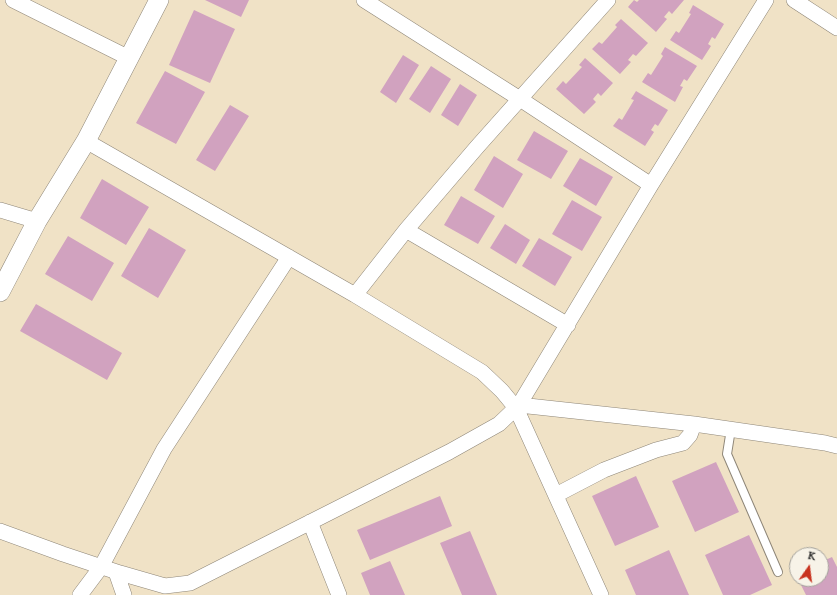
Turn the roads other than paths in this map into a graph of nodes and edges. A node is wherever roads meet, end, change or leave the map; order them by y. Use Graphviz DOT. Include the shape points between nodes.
graph roads {
  1 [pos="13,0"];
  2 [pos="159,0"];
  3 [pos="364,0"];
  4 [pos="608,0"];
  5 [pos="766,0"];
  6 [pos="794,0"];
  7 [pos="837,28"];
  8 [pos="129,58"];
  9 [pos="520,99"];
  10 [pos="86,141"];
  11 [pos="651,185"];
  12 [pos="0,210"];
  13 [pos="36,222"];
  14 [pos="406,230"];
  15 [pos="289,258"];
  16 [pos="0,292"];
  17 [pos="355,295"];
  18 [pos="568,325"];
  19 [pos="518,407"];
  20 [pos="694,424"];
  21 [pos="731,429"];
  22 [pos="837,446"];
  23 [pos="556,496"];
  24 [pos="310,522"];
  25 [pos="0,531"];
  26 [pos="101,567"];
  27 [pos="116,572"];
  28 [pos="778,572"];
  29 [pos="80,595"];
  30 [pos="124,595"];
  31 [pos="339,595"];
  32 [pos="601,595"];
  1 -- 8 [label="street"];
  2 -- 8 [label="street"];
  3 -- 9 [label="street"];
  4 -- 9 [label="street"];
  5 -- 11 [label="street"];
  6 -- 7 [label="street"];
  8 -- 10 [label="street"];
  9 -- 11 [label="street"];
  9 -- 14 [label="street"];
  10 -- 13 [label="street"];
  10 -- 15 [label="street"];
  11 -- 18 [label="street"];
  12 -- 13 [label="street"];
  13 -- 16 [label="street"];
  14 -- 17 [label="street"];
  14 -- 18 [label="street"];
  15 -- 17 [label="street"];
  15 -- 26 [label="street" via="164,449"];
  17 -- 19 [label="street" via="482,372"];
  18 -- 19 [label="street"];
  19 -- 20 [label="street"];
  19 -- 23 [label="street"];
  19 -- 24 [label="street" via="499,424 449,452"];
  20 -- 21 [label="street"];
  20 -- 23 [label="street" via="690,435 683,442 604,470"];
  21 -- 22 [label="street"];
  21 -- 28 [label="lane" via="727,454"];
  23 -- 32 [label="street"];
  24 -- 27 [label="street" via="190,583 165,586"];
  24 -- 31 [label="street"];
  25 -- 26 [label="street"];
  26 -- 27 [label="street"];
  26 -- 29 [label="street"];
  27 -- 30 [label="street"];
}
